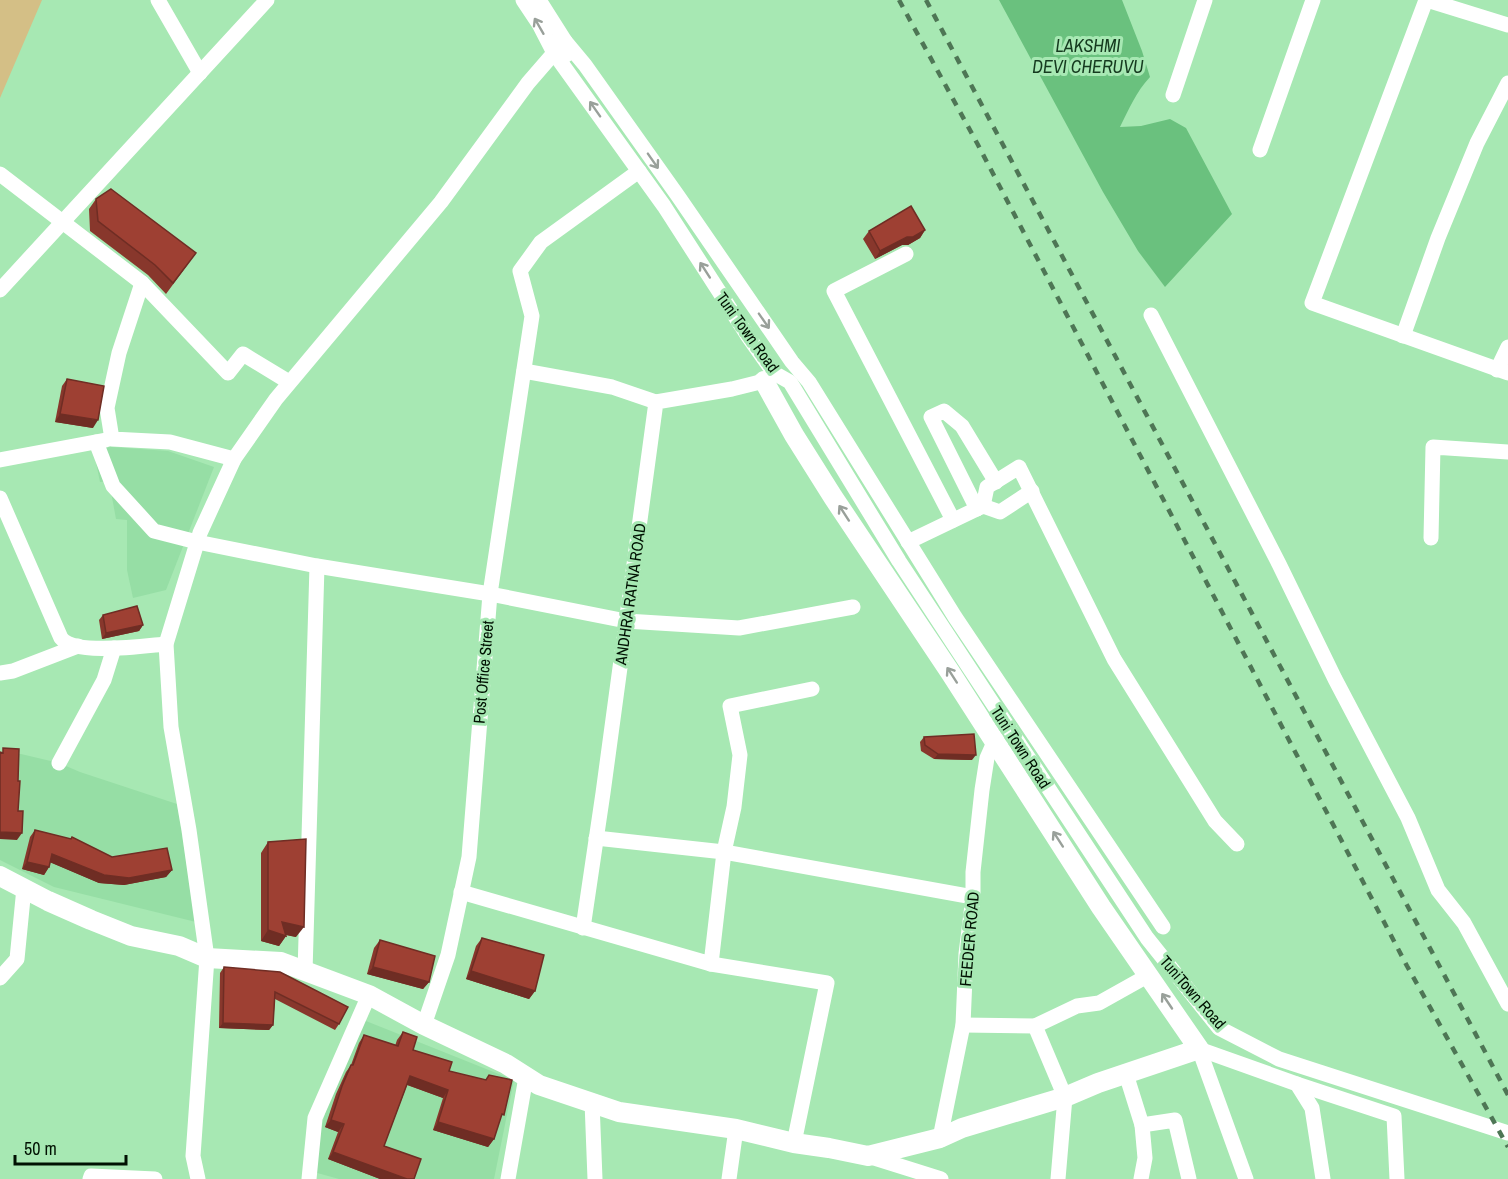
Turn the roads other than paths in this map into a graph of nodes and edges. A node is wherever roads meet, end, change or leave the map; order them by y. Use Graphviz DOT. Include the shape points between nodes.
graph roads {
  1 [pos="158,0"];
  2 [pos="267,0"];
  3 [pos="523,0"];
  4 [pos="539,0"];
  5 [pos="1205,0"];
  6 [pos="1313,0"];
  7 [pos="1427,0"];
  8 [pos="1508,25"];
  9 [pos="567,43"];
  10 [pos="554,52"];
  11 [pos="200,73"];
  12 [pos="1508,83"];
  13 [pos="1173,95"];
  14 [pos="1260,150"];
  15 [pos="639,171"];
  16 [pos="0,174"];
  17 [pos="62,223"];
  18 [pos="906,254"];
  19 [pos="142,284"];
  20 [pos="0,290"];
  21 [pos="1151,315"];
  22 [pos="1403,336"];
  23 [pos="1508,347"];
  24 [pos="792,362"];
  25 [pos="524,371"];
  26 [pos="1503,371"];
  27 [pos="769,377"];
  28 [pos="289,382"];
  29 [pos="790,382"];
  30 [pos="656,402"];
  31 [pos="112,439"];
  32 [pos="96,442"];
  33 [pos="1508,452"];
  34 [pos="234,459"];
  35 [pos="0,460"];
  36 [pos="996,482"];
  37 [pos="1032,491"];
  38 [pos="0,498"];
  39 [pos="980,507"];
  40 [pos="953,520"];
  41 [pos="1431,538"];
  42 [pos="197,542"];
  43 [pos="908,542"];
  44 [pos="317,566"];
  45 [pos="490,594"];
  46 [pos="853,607"];
  47 [pos="626,621"];
  48 [pos="166,644"];
  49 [pos="78,646"];
  50 [pos="114,648"];
  51 [pos="0,673"];
  52 [pos="812,689"];
  53 [pos="994,740"];
  54 [pos="59,763"];
  55 [pos="1071,823"];
  56 [pos="596,838"];
  57 [pos="1237,844"];
  58 [pos="724,852"];
  59 [pos="0,876"];
  60 [pos="24,888"];
  61 [pos="461,892"];
  62 [pos="973,897"];
  63 [pos="1163,927"];
  64 [pos="583,928"];
  65 [pos="207,958"];
  66 [pos="711,964"];
  67 [pos="305,972"];
  68 [pos="1149,975"];
  69 [pos="0,978"];
  70 [pos="369,995"];
  71 [pos="1508,1004"];
  72 [pos="424,1025"];
  73 [pos="963,1025"];
  74 [pos="1035,1026"];
  75 [pos="1200,1049"];
  76 [pos="1126,1074"];
  77 [pos="526,1077"];
  78 [pos="1297,1084"];
  79 [pos="1065,1097"];
  80 [pos="592,1102"];
  81 [pos="1142,1125"];
  82 [pos="736,1129"];
  83 [pos="1508,1133"];
  84 [pos="940,1138"];
  85 [pos="794,1143"];
  86 [pos="868,1156"];
  87 [pos="90,1179"];
  88 [pos="154,1179"];
  89 [pos="198,1179"];
  90 [pos="309,1179"];
  91 [pos="508,1179"];
  92 [pos="595,1179"];
  93 [pos="729,1179"];
  94 [pos="941,1179"];
  95 [pos="1058,1179"];
  96 [pos="1141,1179"];
  97 [pos="1189,1179"];
  98 [pos="1246,1179"];
  99 [pos="1323,1179"];
  100 [pos="1397,1179"];
  1 -- 11 [label="street"];
  2 -- 11 [label="street"];
  10 -- 3 [label="street, Tuni Town Road, one-way"];
  4 -- 9 [label="street, Tuni Town Road"];
  5 -- 13 [label="street"];
  6 -- 14 [label="street"];
  7 -- 8 [label="street"];
  7 -- 22 [label="street" via="1312,303"];
  9 -- 10 [label="street" via="567,55 562,57"];
  9 -- 24 [label="street, Tuni Town Road, one-way"];
  15 -- 10 [label="street, Tuni Town Road, one-way"];
  10 -- 28 [label="street" via="441,202"];
  11 -- 17 [label="street"];
  12 -- 22 [label="street" via="1477,142"];
  15 -- 25 [label="street, Post Office Street" via="542,242 520,271 532,316"];
  27 -- 15 [label="street, Tuni Town Road, one-way" via="749,338"];
  16 -- 17 [label="street"];
  17 -- 19 [label="street"];
  17 -- 20 [label="street"];
  18 -- 40 [label="street" via="834,291"];
  19 -- 28 [label="street" via="228,374 243,354"];
  19 -- 31 [label="street" via="119,353 107,408"];
  21 -- 71 [label="street" via="1408,818 1438,890 1464,923"];
  22 -- 26 [label="street"];
  23 -- 26 [label="street"];
  24 -- 27 [label="street"];
  24 -- 29 [label="street, Tuni Town Road"];
  24 -- 43 [label="street" via="809,382"];
  25 -- 30 [label="street" via="612,387"];
  25 -- 45 [label="street, Post Office Street"];
  27 -- 29 [label="street, Tuni Town Road"];
  27 -- 30 [label="street" via="732,389"];
  53 -- 27 [label="main road, one-way" via="794,435"];
  28 -- 34 [label="street"];
  29 -- 55 [label="street, Tuni Town Road" via="899,561"];
  30 -- 47 [label="street, ANDHRA RATNA ROAD"];
  31 -- 32 [label="street"];
  31 -- 34 [label="street" via="170,442"];
  32 -- 35 [label="street"];
  32 -- 42 [label="street" via="113,486 154,531"];
  33 -- 41 [label="street" via="1433,447"];
  34 -- 42 [label="street"];
  36 -- 37 [label="street" via="1019,467"];
  36 -- 39 [label="street" via="987,487"];
  36 -- 39 [label="street" via="962,426 944,411 931,417"];
  37 -- 39 [label="street" via="1000,512"];
  37 -- 57 [label="street" via="1114,659 1215,821"];
  38 -- 49 [label="street" via="61,638 64,643"];
  39 -- 40 [label="street"];
  40 -- 43 [label="street"];
  42 -- 44 [label="street"];
  42 -- 48 [label="street"];
  43 -- 63 [label="street"];
  44 -- 45 [label="street"];
  44 -- 67 [label="street"];
  45 -- 47 [label="street"];
  45 -- 61 [label="street, Post Office Street" via="469,857"];
  46 -- 47 [label="street" via="740,628"];
  47 -- 56 [label="street, ANDHRA RATNA ROAD"];
  48 -- 50 [label="street"];
  48 -- 65 [label="street" via="171,727"];
  49 -- 50 [label="street"];
  49 -- 51 [label="street"];
  50 -- 54 [label="street" via="104,680"];
  52 -- 58 [label="street" via="730,706 740,755"];
  53 -- 62 [label="street, FEEDER ROAD" via="982,790"];
  68 -- 53 [label="main road, one-way"];
  55 -- 83 [label="street, TuniTown Road" via="1147,938 1219,1028 1279,1059"];
  56 -- 58 [label="street"];
  56 -- 64 [label="street, ANDHRA RATNA ROAD"];
  58 -- 62 [label="street"];
  58 -- 66 [label="street"];
  59 -- 60 [label="main road"];
  60 -- 65 [label="main road" via="131,936 179,946"];
  60 -- 69 [label="street" via="17,959"];
  61 -- 64 [label="street"];
  61 -- 72 [label="street, Post Office Street" via="448,955"];
  62 -- 73 [label="street, FEEDER ROAD"];
  64 -- 66 [label="street"];
  65 -- 67 [label="main road" via="281,962"];
  65 -- 89 [label="street" via="193,1156"];
  66 -- 85 [label="street" via="827,983"];
  67 -- 70 [label="main road"];
  68 -- 74 [label="street" via="1099,1003 1077,1006"];
  75 -- 68 [label="main road, one-way"];
  70 -- 72 [label="main road"];
  70 -- 90 [label="street" via="315,1118"];
  72 -- 77 [label="main road"];
  73 -- 74 [label="street"];
  73 -- 84 [label="street, FEEDER ROAD"];
  74 -- 79 [label="street"];
  75 -- 76 [label="main road"];
  75 -- 78 [label="street"];
  75 -- 98 [label="street"];
  76 -- 79 [label="main road"];
  76 -- 81 [label="street"];
  77 -- 80 [label="main road"];
  77 -- 91 [label="street"];
  78 -- 99 [label="street" via="1312,1108"];
  78 -- 100 [label="street" via="1394,1116"];
  79 -- 84 [label="main road"];
  79 -- 95 [label="street"];
  80 -- 82 [label="main road" via="619,1112"];
  80 -- 92 [label="street"];
  81 -- 96 [label="street" via="1145,1158"];
  81 -- 97 [label="street" via="1175,1120"];
  82 -- 85 [label="main road"];
  82 -- 93 [label="street"];
  84 -- 86 [label="main road"];
  85 -- 86 [label="main road"];
  86 -- 94 [label="street"];
  87 -- 88 [label="street"];
}
